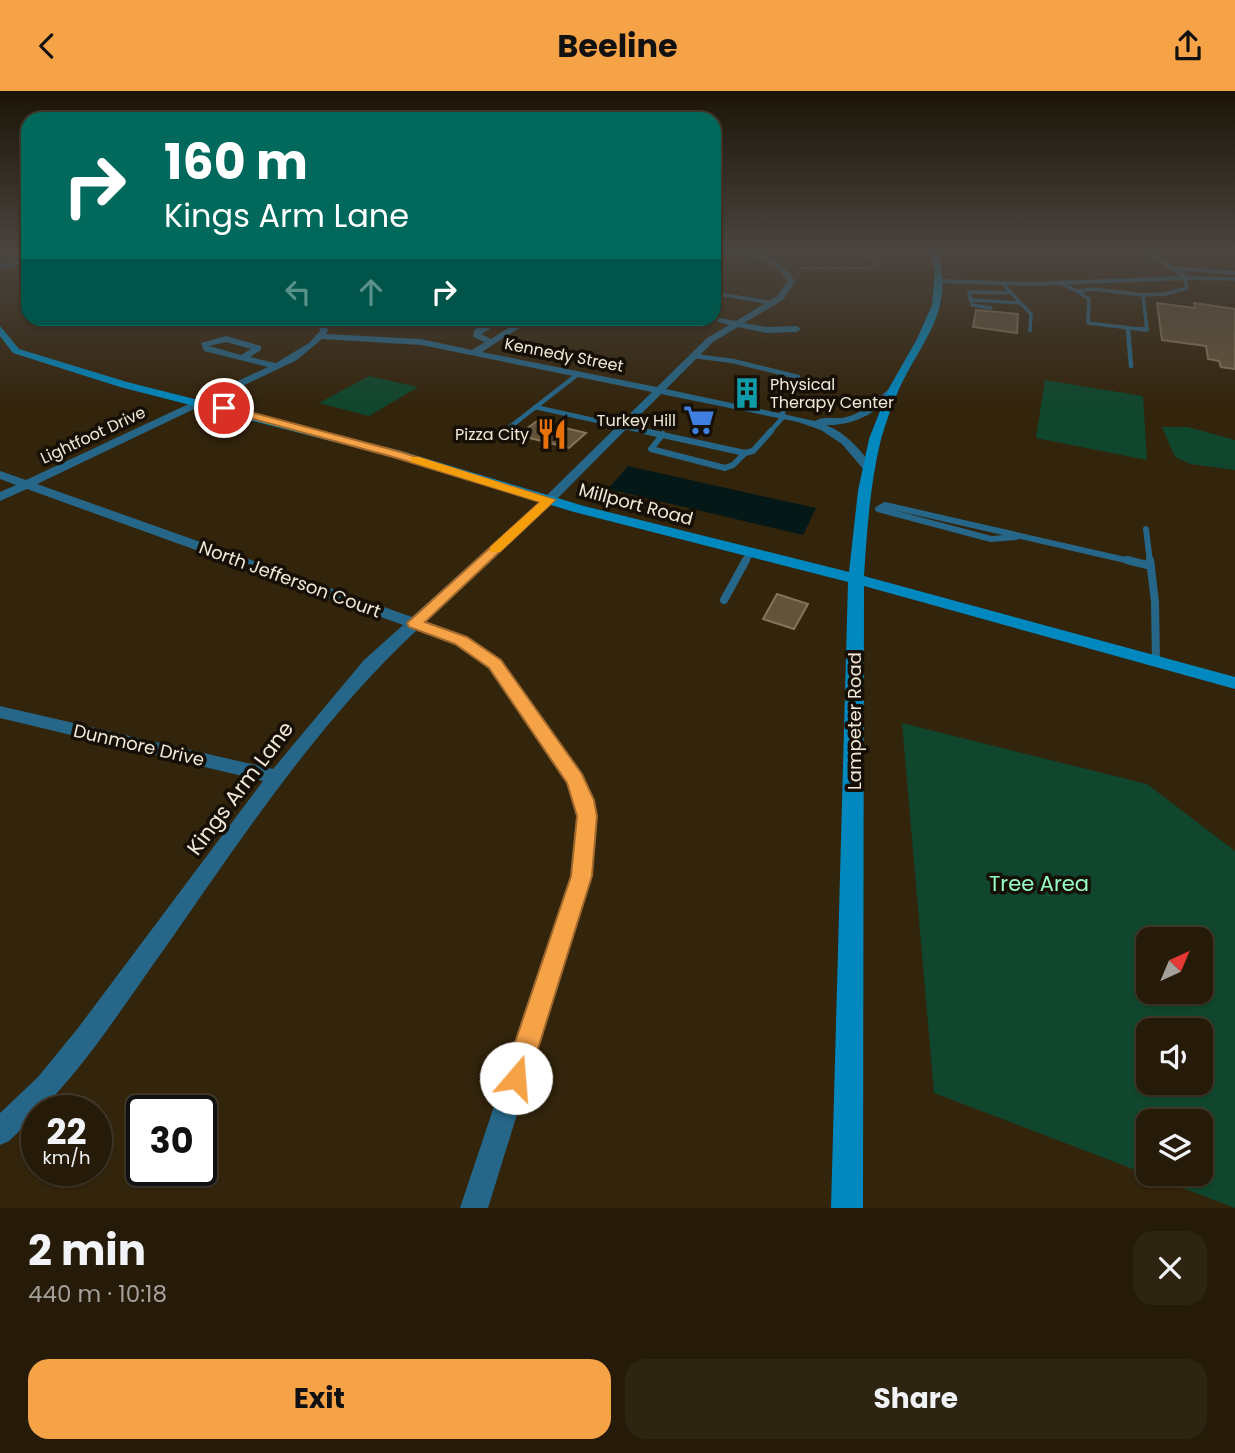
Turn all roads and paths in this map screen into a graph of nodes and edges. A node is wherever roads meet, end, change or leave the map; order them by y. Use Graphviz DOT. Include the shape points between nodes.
graph roads {
  1 [pos="772,303"];
  2 [pos="938,303"];
  3 [pos="971,303"];
  4 [pos="1021,303"];
  5 [pos="1089,303"];
  6 [pos="1143,303"];
  7 [pos="990,308"];
  8 [pos="721,320"];
  9 [pos="736,323"];
  10 [pos="323,326"];
  11 [pos="489,326"];
  12 [pos="516,326"];
  13 [pos="1128,328"];
  14 [pos="0,329"];
  15 [pos="797,329"];
  16 [pos="1030,331"];
  17 [pos="320,336"];
  18 [pos="491,342"];
  19 [pos="473,352"];
  20 [pos="695,356"];
  21 [pos="242,358"];
  22 [pos="276,366"];
  23 [pos="1131,366"];
  24 [pos="578,374"];
  25 [pos="660,390"];
  26 [pos="893,390"];
  27 [pos="199,401"];
  28 [pos="535,407"];
  29 [pos="783,416"];
  30 [pos="800,419"];
  31 [pos="625,425"];
  32 [pos="510,427"];
  33 [pos="663,434"];
  34 [pos="745,453"];
  35 [pos="868,468"];
  36 [pos="0,475"];
  37 [pos="26,484"];
  38 [pos="0,497"];
  39 [pos="549,500"];
  40 [pos="869,507"];
  41 [pos="1146,529"];
  42 [pos="750,554"];
  43 [pos="1151,566"];
  44 [pos="857,579"];
  45 [pos="724,600"];
  46 [pos="415,623"];
  47 [pos="1156,661"];
  48 [pos="1235,683"];
  49 [pos="0,712"];
  50 [pos="277,777"];
  51 [pos="0,1132"];
  52 [pos="474,1208"];
  53 [pos="847,1208"];
  1 -- 9 [label="street, Kings Arm Lane"];
  2 -- 26 [label="main road, Lampeter Road"];
  3 -- 7 [label="lane"];
  4 -- 16 [label="lane" via="1031,314"];
  5 -- 13 [label="lane" via="1088,323"];
  6 -- 13 [label="lane" via="1147,330"];
  8 -- 9 [label="street"];
  9 -- 15 [label="street" via="767,330"];
  9 -- 20 [label="street, Kings Arm Lane"];
  10 -- 17 [label="street"];
  11 -- 18 [label="street" via="476,335"];
  12 -- 18 [label="street"];
  13 -- 23 [label="lane"];
  14 -- 27 [label="main road, Millport Road" via="13,349 32,357 124,385"];
  17 -- 19 [label="street, Kennedy Street" via="395,339"];
  17 -- 22 [label="street, Lightfoot Drive"];
  18 -- 19 [label="street"];
  19 -- 24 [label="street, Kennedy Street"];
  20 -- 25 [label="street, Kings Arm Lane"];
  20 -- 29 [label="lane" via="799,377"];
  21 -- 21 [label="street" via="258,348 226,339 204,345"];
  21 -- 22 [label="street"];
  22 -- 27 [label="street, Lightfoot Drive"];
  24 -- 25 [label="street, Kennedy Street"];
  24 -- 28 [label="lane"];
  25 -- 29 [label="street, Kennedy Street"];
  25 -- 31 [label="street, Kings Arm Lane"];
  26 -- 30 [label="street, Kennedy Street" via="856,419"];
  26 -- 35 [label="main road, Lampeter Road"];
  27 -- 37 [label="street, Lightfoot Drive"];
  27 -- 39 [label="main road, Millport Road"];
  28 -- 31 [label="lane"];
  28 -- 32 [label="lane"];
  29 -- 30 [label="street, Kennedy Street"];
  29 -- 34 [label="lane" via="753,451"];
  30 -- 35 [label="street, Kennedy Street" via="845,437"];
  31 -- 33 [label="lane"];
  31 -- 39 [label="street, Kings Arm Lane"];
  33 -- 34 [label="lane"];
  33 -- 34 [label="lane" via="651,449 725,468"];
  35 -- 40 [label="main road, Lampeter Road"];
  36 -- 37 [label="street, North Jefferson Court"];
  37 -- 38 [label="street, Lightfoot Drive"];
  37 -- 46 [label="street, North Jefferson Court"];
  39 -- 42 [label="main road, Millport Road"];
  39 -- 46 [label="street, Kings Arm Lane"];
  40 -- 43 [label="lane" via="885,505"];
  40 -- 44 [label="main road, Lampeter Road"];
  41 -- 43 [label="lane"];
  42 -- 44 [label="main road, Millport Road"];
  42 -- 45 [label="lane"];
  43 -- 47 [label="lane"];
  44 -- 47 [label="main road, Millport Road"];
  44 -- 53 [label="main road, Lampeter Road"];
  46 -- 50 [label="street, Kings Arm Lane" via="332,706"];
  46 -- 52 [label="street, North Jefferson Court" via="461,641 495,664 575,779 587,816 576,896"];
  47 -- 48 [label="main road, Millport Road"];
  49 -- 50 [label="street, Dunmore Drive"];
  50 -- 51 [label="street, Kings Arm Lane" via="87,1037 47,1086"];
}
